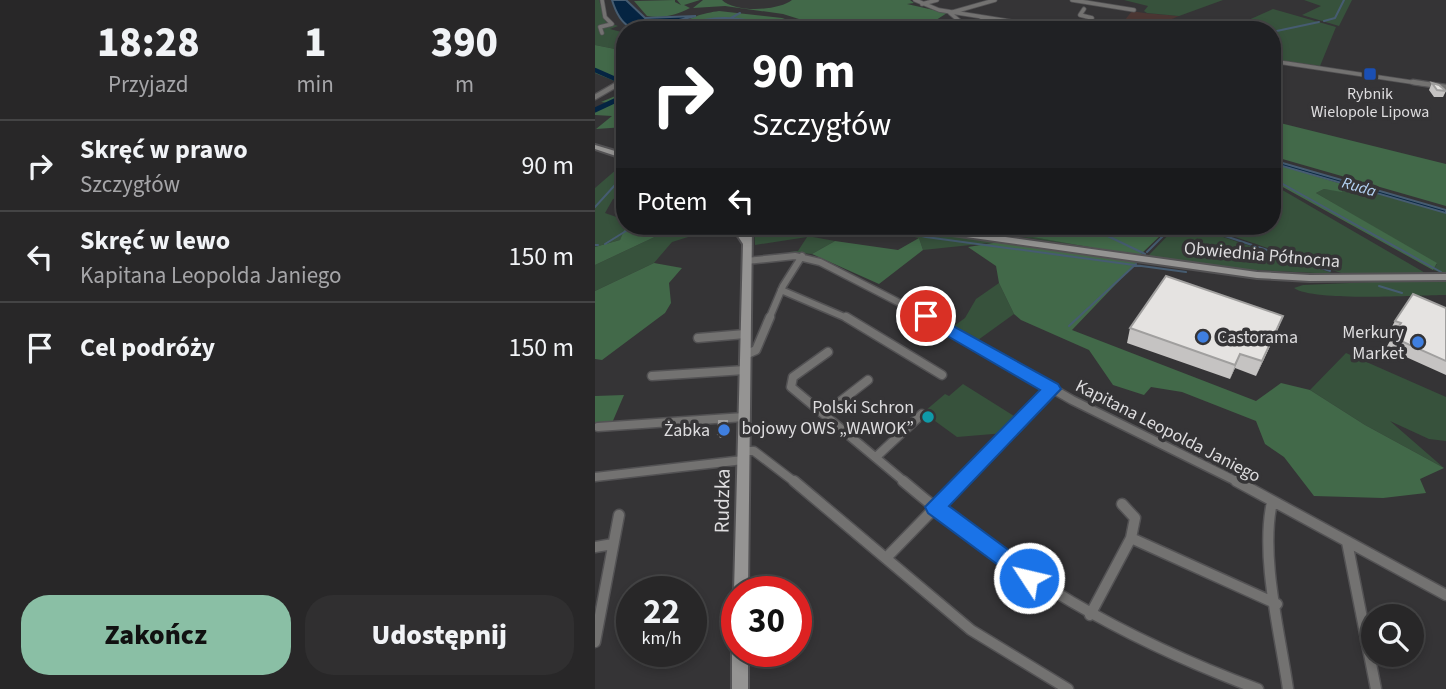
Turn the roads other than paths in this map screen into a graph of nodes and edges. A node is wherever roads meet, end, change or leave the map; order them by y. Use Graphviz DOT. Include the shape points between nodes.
graph roads {
  1 [pos="602,0"];
  2 [pos="915,0"];
  3 [pos="937,0"];
  4 [pos="995,0"];
  5 [pos="1072,0"];
  6 [pos="921,4"];
  7 [pos="1084,9"];
  8 [pos="1134,10"];
  9 [pos="951,12"];
  10 [pos="982,19"];
  11 [pos="959,20"];
  12 [pos="985,21"];
  13 [pos="997,21"];
  14 [pos="1090,21"];
  15 [pos="602,33"];
  16 [pos="1281,62"];
  17 [pos="616,85"];
  18 [pos="1446,87"];
  19 [pos="595,97"];
  20 [pos="595,147"];
  21 [pos="616,154"];
  22 [pos="742,235"];
  23 [pos="973,235"];
  24 [pos="802,256"];
  25 [pos="746,261"];
  26 [pos="1446,277"];
  27 [pos="781,290"];
  28 [pos="745,334"];
  29 [pos="698,338"];
  30 [pos="828,352"];
  31 [pos="745,355"];
  32 [pos="745,370"];
  33 [pos="942,375"];
  34 [pos="652,376"];
  35 [pos="868,380"];
  36 [pos="1052,389"];
  37 [pos="824,414"];
  38 [pos="922,414"];
  39 [pos="744,417"];
  40 [pos="598,426"];
  41 [pos="743,456"];
  42 [pos="876,457"];
  43 [pos="595,477"];
  44 [pos="1272,502"];
  45 [pos="1122,504"];
  46 [pos="935,507"];
  47 [pos="619,515"];
  48 [pos="1131,538"];
  49 [pos="1347,542"];
  50 [pos="613,544"];
  51 [pos="595,547"];
  52 [pos="886,558"];
  53 [pos="741,576"];
  54 [pos="1446,595"];
  55 [pos="1277,604"];
  56 [pos="1090,615"];
  57 [pos="595,642"];
  58 [pos="740,667"];
  59 [pos="740,689"];
  60 [pos="1068,689"];
  61 [pos="1258,689"];
  62 [pos="1289,689"];
  63 [pos="1376,689"];
  1 -- 15 [label="street" via="605,17 612,24 600,27"];
  2 -- 6 [label="street"];
  3 -- 6 [label="street"];
  4 -- 9 [label="street"];
  5 -- 8 [label="street"];
  6 -- 9 [label="street"];
  7 -- 14 [label="street" via="1080,15"];
  9 -- 10 [label="street"];
  9 -- 11 [label="street"];
  10 -- 11 [label="street"];
  10 -- 12 [label="street"];
  10 -- 13 [label="street"];
  16 -- 18 [label="street"];
  17 -- 19 [label="street"];
  20 -- 21 [label="main road"];
  22 -- 25 [label="main road, Rudzka"];
  23 -- 26 [label="main road, Obwiednia Północna" via="1257,275"];
  24 -- 25 [label="street, Kapitana Leopolda Janiego"];
  24 -- 27 [label="street"];
  24 -- 36 [label="street, Kapitana Leopolda Janiego" via="931,319"];
  25 -- 28 [label="main road, Rudzka"];
  27 -- 31 [label="street" via="756,350"];
  27 -- 33 [label="street" via="843,315"];
  28 -- 29 [label="street"];
  28 -- 31 [label="main road, Rudzka"];
  30 -- 37 [label="street" via="790,382"];
  31 -- 32 [label="main road, Rudzka"];
  32 -- 34 [label="street"];
  32 -- 39 [label="main road, Rudzka"];
  35 -- 37 [label="street"];
  36 -- 44 [label="street, Kapitana Leopolda Janiego"];
  36 -- 46 [label="street"];
  37 -- 42 [label="street"];
  38 -- 42 [label="street"];
  39 -- 40 [label="street"];
  39 -- 41 [label="main road, Rudzka"];
  41 -- 43 [label="street"];
  41 -- 52 [label="street" via="755,452 770,461"];
  41 -- 53 [label="main road, Rudzka"];
  42 -- 46 [label="street"];
  44 -- 49 [label="street, Kapitana Leopolda Janiego"];
  44 -- 55 [label="street" via="1268,513"];
  45 -- 48 [label="street" via="1137,522"];
  46 -- 52 [label="street"];
  46 -- 56 [label="street" via="1021,573"];
  47 -- 50 [label="street"];
  48 -- 55 [label="street"];
  48 -- 56 [label="street"];
  49 -- 54 [label="street, Kapitana Leopolda Janiego"];
  49 -- 63 [label="street"];
  50 -- 51 [label="street"];
  50 -- 57 [label="street"];
  52 -- 60 [label="street" via="976,634"];
  55 -- 62 [label="street"];
  56 -- 61 [label="street" via="1178,658"];
  58 -- 59 [label="main road"];
}
